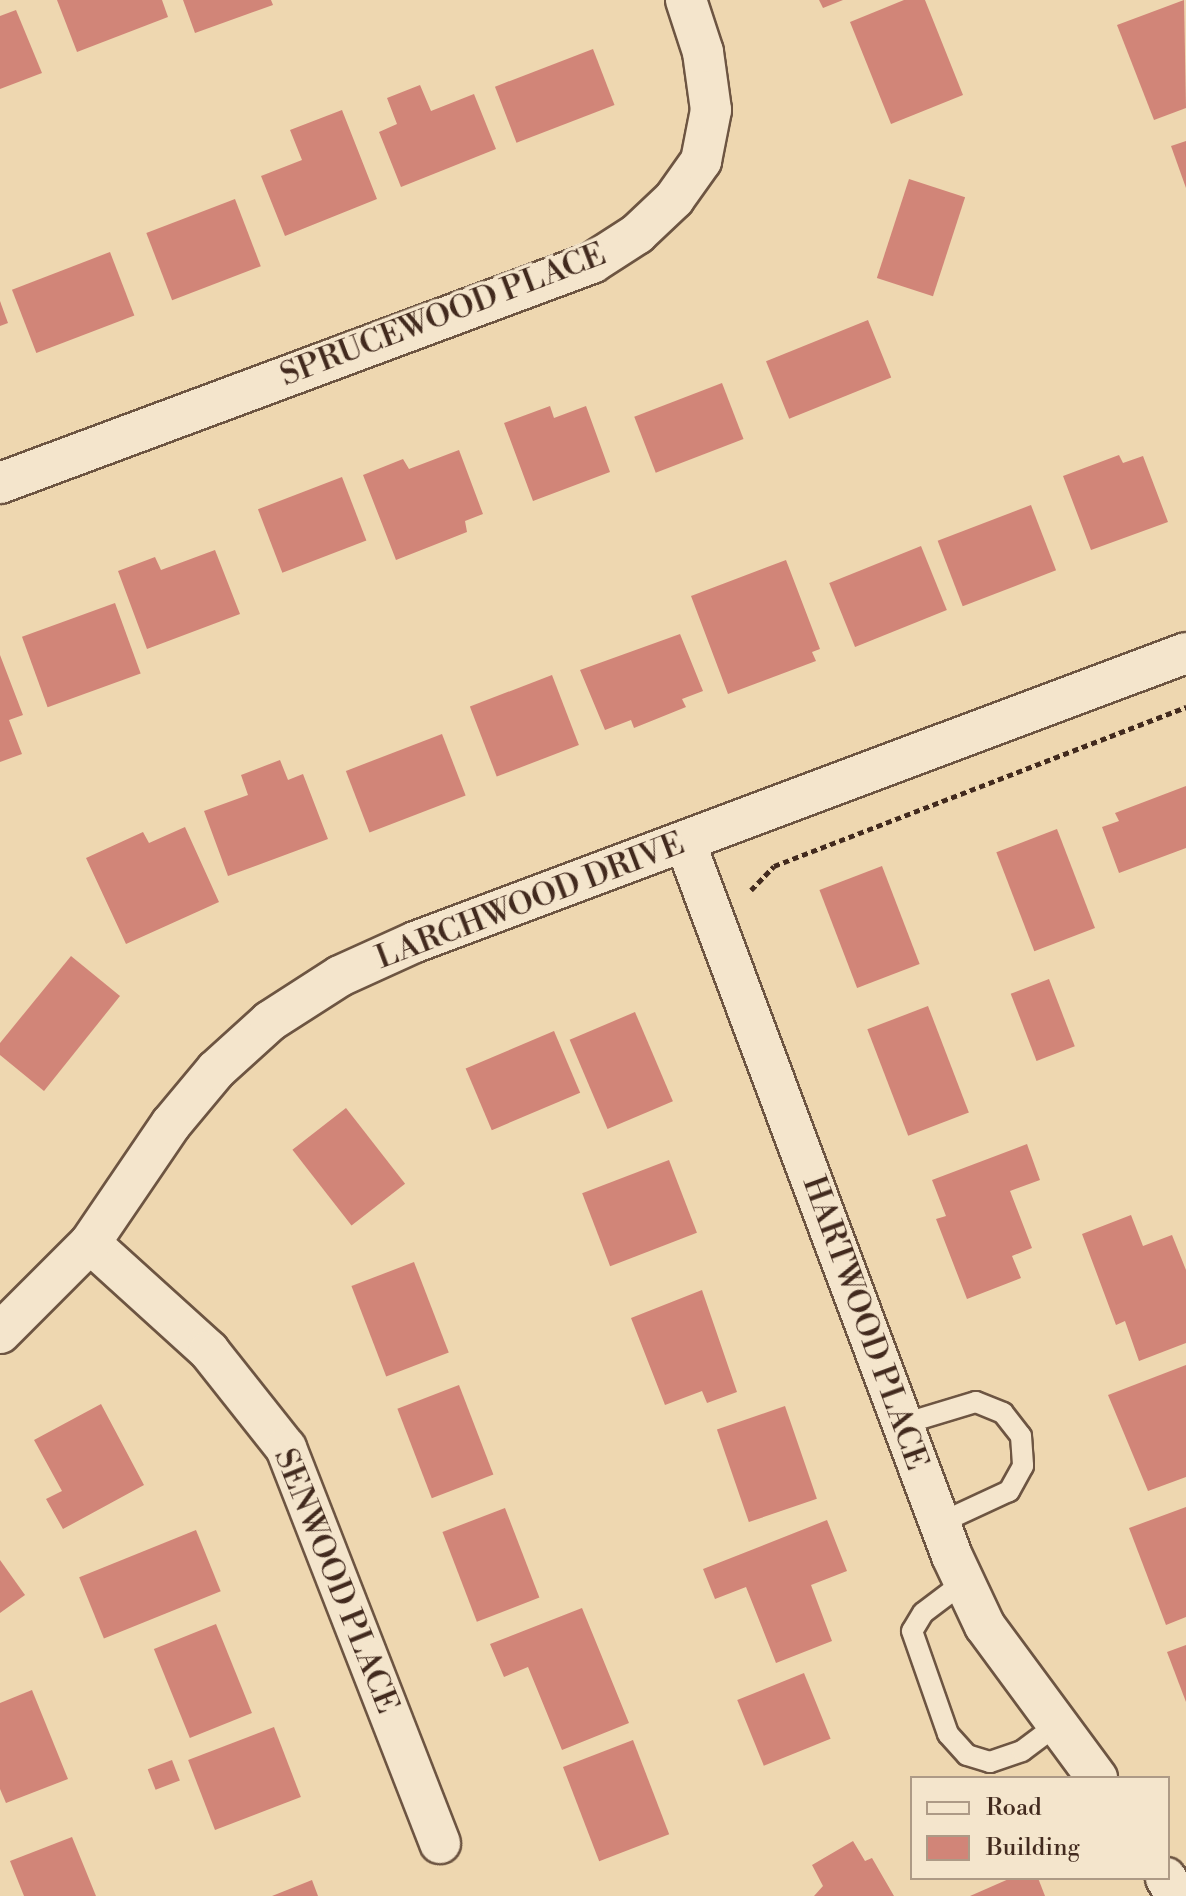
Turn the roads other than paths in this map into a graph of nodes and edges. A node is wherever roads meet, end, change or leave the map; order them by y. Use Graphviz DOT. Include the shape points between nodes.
graph roads {
  1 [pos="686,0"];
  2 [pos="0,483"];
  3 [pos="1186,653"];
  4 [pos="685,842"];
  5 [pos="90,1243"];
  6 [pos="0,1333"];
  7 [pos="903,1424"];
  8 [pos="940,1523"];
  9 [pos="964,1582"];
  10 [pos="1058,1724"];
  11 [pos="1096,1776"];
  12 [pos="440,1843"];
  1 -- 2 [label="street, SPRUCEWOOD PLACE" via="703,52 711,110 701,161 674,199 637,234 592,263"];
  3 -- 4 [label="street, LARCHWOOD DRIVE"];
  4 -- 5 [label="street, LARCHWOOD DRIVE" via="415,942 340,976 270,1021 216,1070 171,1124"];
  4 -- 7 [label="street, HARTWOOD PLACE"];
  5 -- 6 [label="street, LARCHWOOD DRIVE"];
  5 -- 12 [label="street, SENWOOD PLACE" via="209,1351 286,1448"];
  7 -- 8 [label="street, HARTWOOD PLACE"];
  7 -- 8 [label="lane" via="976,1402 1003,1413 1021,1436 1023,1466 1009,1491"];
  8 -- 9 [label="street, HARTWOOD PLACE"];
  9 -- 10 [label="street, HARTWOOD PLACE" via="985,1626"];
  9 -- 10 [label="lane" via="923,1613 912,1631 948,1734 967,1755 990,1762 1022,1751"];
  10 -- 11 [label="street, HARTWOOD PLACE"];
}
